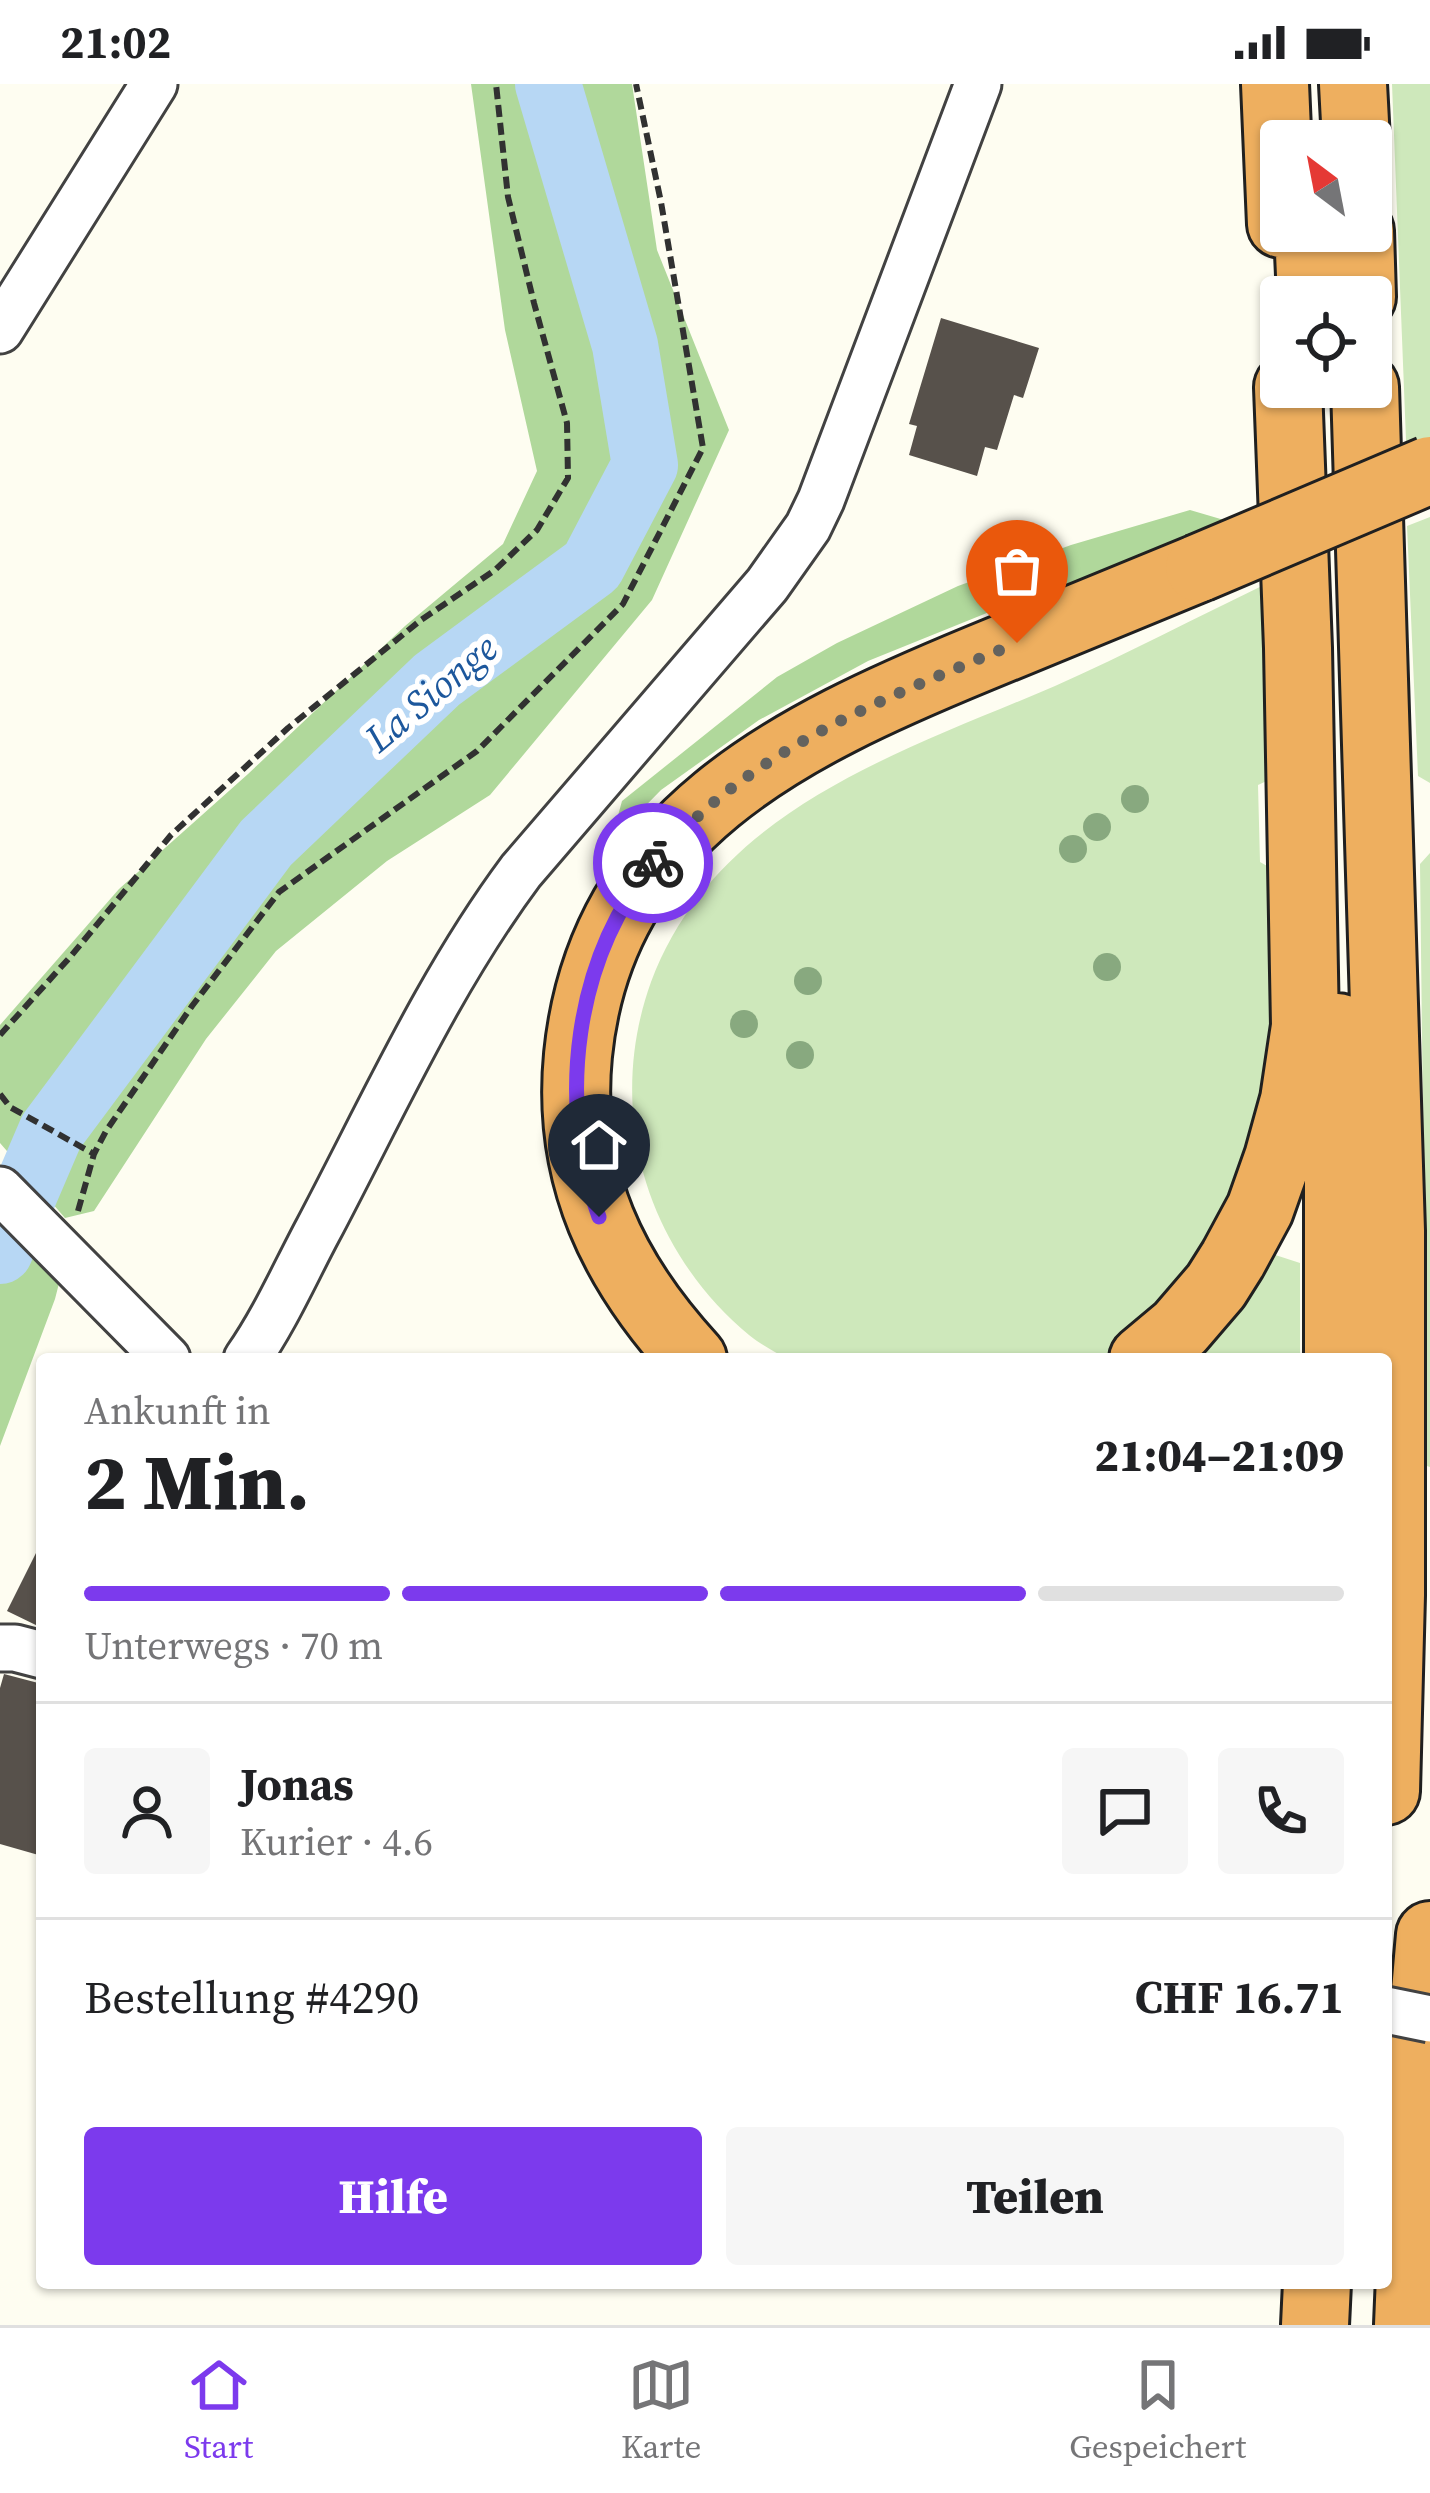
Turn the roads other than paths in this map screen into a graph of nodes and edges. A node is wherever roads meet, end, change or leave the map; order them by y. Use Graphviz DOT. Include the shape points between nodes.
graph roads {
  1 [pos="154,84"];
  2 [pos="978,84"];
  3 [pos="1275,84"];
  4 [pos="1301,84"];
  5 [pos="1353,84"];
  6 [pos="1277,120"];
  7 [pos="1303,120"];
  8 [pos="1355,120"];
  9 [pos="0,330"];
  10 [pos="1289,408"];
  11 [pos="1316,408"];
  12 [pos="1366,408"];
  13 [pos="1430,470"];
  14 [pos="1430,502"];
  15 [pos="1199,583"];
  16 [pos="0,1190"];
  17 [pos="161,1353"];
  18 [pos="250,1353"];
  19 [pos="688,1353"];
  20 [pos="735,1353"];
  21 [pos="1150,1353"];
  22 [pos="1338,1353"];
  23 [pos="1391,1353"];
  24 [pos="1430,1936"];
  25 [pos="1392,2011"];
  26 [pos="1430,2019"];
  27 [pos="1314,2289"];
  28 [pos="1368,2289"];
  29 [pos="1315,2324"];
  30 [pos="1366,2325"];
  31 [pos="1408,2325"];
  1 -- 9 [label="street"];
  2 -- 18 [label="street" via="808,527 492,909"];
  3 -- 6 [label="highway"];
  4 -- 7 [label="highway"];
  5 -- 8 [label="highway"];
  10 -- 21 [label="highway" via="1305,1027 1294,1100 1240,1248 1201,1304"];
  11 -- 22 [label="highway" via="1338,935"];
  12 -- 23 [label="highway"];
  13 -- 15 [label="highway, bridge"];
  14 -- 15 [label="highway"];
  15 -- 19 [label="highway" via="890,696 820,730 705,808 634,888 590,986 577,1117 591,1195 610,1244 649,1310"];
  15 -- 20 [label="highway" via="812,771 722,835 650,926 613,1033 608,1087 616,1166 655,1262"];
  16 -- 17 [label="street"];
  24 -- 31 [label="highway"];
  25 -- 26 [label="street, bridge"];
  27 -- 29 [label="highway"];
  28 -- 30 [label="highway"];
}
